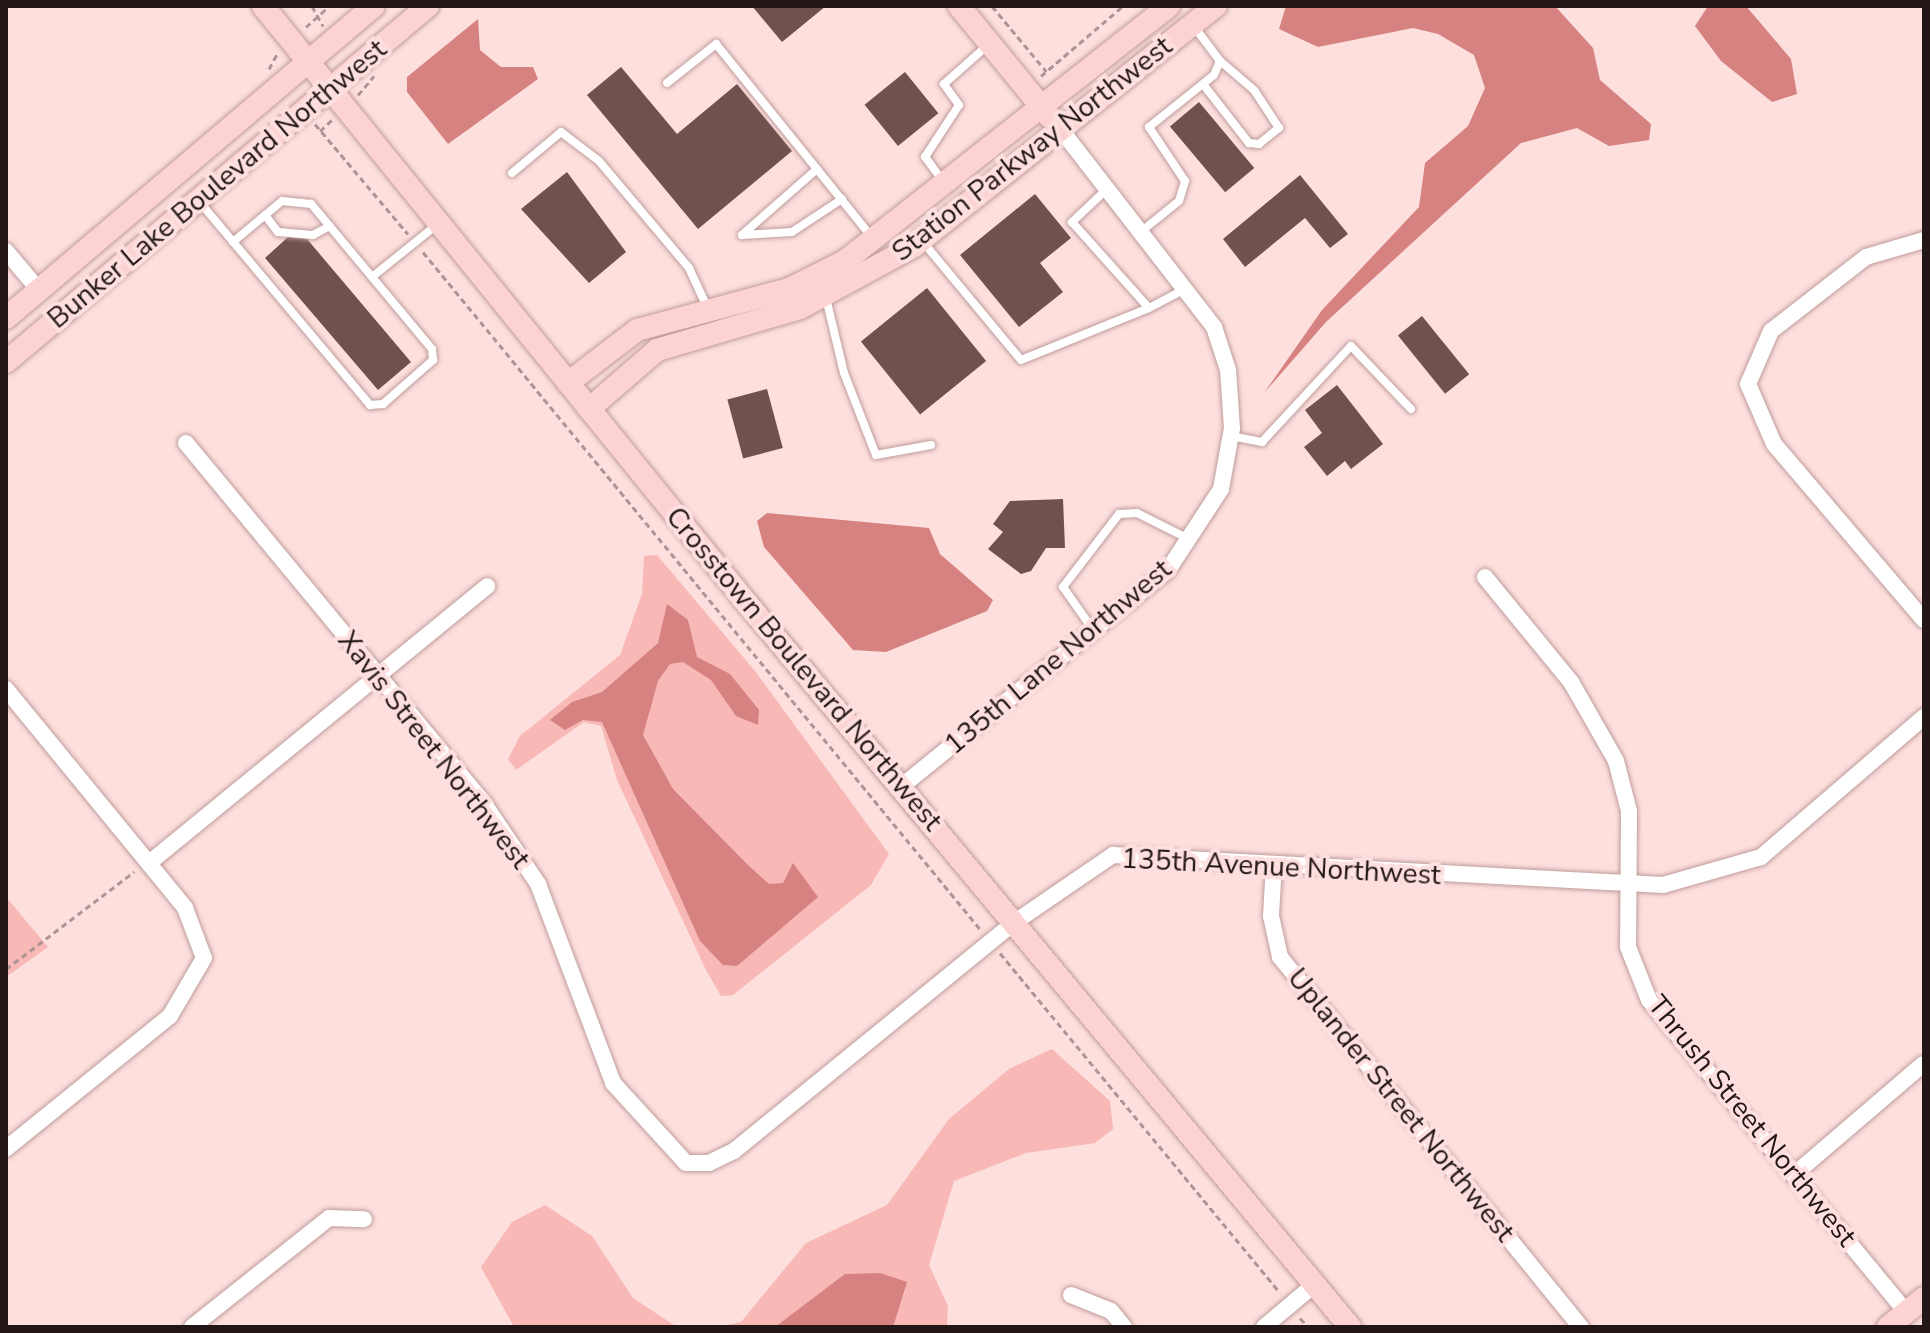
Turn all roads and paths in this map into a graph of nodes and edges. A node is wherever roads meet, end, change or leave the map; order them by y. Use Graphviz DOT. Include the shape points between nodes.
graph roads {
  1 [pos="263,6"];
  2 [pos="312,6"];
  3 [pos="329,6"];
  4 [pos="374,6"];
  5 [pos="428,6"];
  6 [pos="959,6"];
  7 [pos="992,6"];
  8 [pos="1123,6"];
  9 [pos="1169,6"];
  10 [pos="1216,6"];
  11 [pos="1193,24"];
  12 [pos="990,43"];
  13 [pos="1220,61"];
  14 [pos="308,62"];
  15 [pos="1046,71"];
  16 [pos="667,83"];
  17 [pos="1203,84"];
  18 [pos="329,88"];
  19 [pos="1028,90"];
  20 [pos="1043,107"];
  21 [pos="1061,130"];
  22 [pos="320,131"];
  23 [pos="817,169"];
  24 [pos="512,173"];
  25 [pos="945,184"];
  26 [pos="1108,188"];
  27 [pos="197,199"];
  28 [pos="842,199"];
  29 [pos="265,215"];
  30 [pos="438,223"];
  31 [pos="330,226"];
  32 [pos="1143,230"];
  33 [pos="922,240"];
  34 [pos="1924,240"];
  35 [pos="875,241"];
  36 [pos="233,242"];
  37 [pos="415,242"];
  38 [pos="6,251"];
  39 [pos="888,261"];
  40 [pos="372,277"];
  41 [pos="1190,287"];
  42 [pos="39,290"];
  43 [pos="826,297"];
  44 [pos="708,308"];
  45 [pos="1149,308"];
  46 [pos="6,318"];
  47 [pos="714,333"];
  48 [pos="6,362"];
  49 [pos="568,383"];
  50 [pos="589,409"];
  51 [pos="1411,409"];
  52 [pos="1232,432"];
  53 [pos="186,443"];
  54 [pos="931,445"];
  55 [pos="1192,540"];
  56 [pos="1485,577"];
  57 [pos="487,586"];
  58 [pos="1924,620"];
  59 [pos="1094,631"];
  60 [pos="379,676"];
  61 [pos="6,689"];
  62 [pos="1924,717"];
  63 [pos="902,786"];
  64 [pos="149,863"];
  65 [pos="1274,864"];
  66 [pos="1628,884"];
  67 [pos="1015,922"];
  68 [pos="991,942"];
  69 [pos="6,969"];
  70 [pos="1923,1064"];
  71 [pos="6,1149"];
  72 [pos="686,1163"];
  73 [pos="1796,1173"];
  74 [pos="364,1219"];
  75 [pos="1315,1284"];
  76 [pos="1071,1295"];
  77 [pos="1290,1305"];
  78 [pos="1915,1305"];
  79 [pos="192,1327"];
  80 [pos="1124,1327"];
  81 [pos="1264,1327"];
  82 [pos="1308,1327"];
  83 [pos="1350,1327"];
  84 [pos="1581,1327"];
  85 [pos="1888,1327"];
  1 -- 14 [label="street, Crosstown Boulevard Northwest"];
  2 -- 3 [label="path" via="316,18"];
  4 -- 14 [label="street, Bunker Lake Boulevard Northwest"];
  5 -- 18 [label="street, Bunker Lake Boulevard Northwest"];
  6 -- 12 [label="street"];
  7 -- 15 [label="path"];
  8 -- 15 [label="path"];
  9 -- 20 [label="street, Station Parkway Northwest"];
  10 -- 11 [label="street, Station Parkway Northwest"];
  11 -- 13 [label="lane"];
  11 -- 21 [label="street, Station Parkway Northwest"];
  12 -- 19 [label="street"];
  12 -- 25 [label="lane" via="944,84 959,105 925,157"];
  13 -- 17 [label="lane"];
  13 -- 17 [label="lane" via="1254,90 1279,128 1259,144 1249,143"];
  14 -- 18 [label="street, Crosstown Boulevard Northwest"];
  14 -- 42 [label="street, Bunker Lake Boulevard Northwest"];
  15 -- 19 [label="path"];
  16 -- 23 [label="lane" via="716,44"];
  17 -- 32 [label="lane" via="1149,127 1185,181 1179,201"];
  18 -- 27 [label="street, Bunker Lake Boulevard Northwest"];
  18 -- 30 [label="street, Crosstown Boulevard Northwest"];
  19 -- 20 [label="street"];
  20 -- 21 [label="street"];
  20 -- 25 [label="street, Station Parkway Northwest"];
  21 -- 26 [label="street"];
  21 -- 33 [label="street, Station Parkway Northwest"];
  22 -- 37 [label="path"];
  23 -- 28 [label="lane"];
  23 -- 28 [label="lane" via="742,235 792,232"];
  24 -- 44 [label="lane" via="561,132 599,161 689,268"];
  25 -- 35 [label="street, Station Parkway Northwest"];
  26 -- 32 [label="street"];
  26 -- 45 [label="lane" via="1072,222"];
  27 -- 36 [label="lane"];
  27 -- 48 [label="street, Bunker Lake Boulevard Northwest"];
  28 -- 35 [label="lane"];
  29 -- 31 [label="lane" via="278,232 313,235"];
  29 -- 31 [label="lane" via="282,201 311,204"];
  29 -- 36 [label="lane"];
  30 -- 37 [label="lane"];
  30 -- 49 [label="street, Crosstown Boulevard Northwest"];
  31 -- 40 [label="lane"];
  32 -- 41 [label="street"];
  33 -- 39 [label="street, Station Parkway Northwest"];
  33 -- 45 [label="lane" via="1021,360"];
  34 -- 58 [label="street" via="1866,257 1771,331 1748,384 1774,444"];
  35 -- 39 [label="street"];
  35 -- 44 [label="street, Station Parkway Northwest" via="789,289"];
  36 -- 40 [label="lane" via="370,405 383,404 433,360"];
  37 -- 40 [label="lane"];
  37 -- 68 [label="path"];
  38 -- 42 [label="street"];
  39 -- 43 [label="street, Station Parkway Northwest"];
  41 -- 45 [label="lane"];
  41 -- 52 [label="street" via="1214,327 1228,370"];
  42 -- 46 [label="street, Bunker Lake Boulevard Northwest"];
  43 -- 47 [label="street, Station Parkway Northwest"];
  43 -- 54 [label="lane" via="844,373 876,455"];
  44 -- 47 [label="street"];
  44 -- 49 [label="street, Station Parkway Northwest" via="637,330"];
  47 -- 50 [label="street, Station Parkway Northwest" via="657,350"];
  49 -- 50 [label="street, Crosstown Boulevard Northwest"];
  50 -- 63 [label="street, Crosstown Boulevard Northwest"];
  51 -- 52 [label="lane" via="1351,346 1262,442"];
  52 -- 55 [label="street, 135th Lane Northwest" via="1221,489"];
  53 -- 60 [label="street, Xavis Street Northwest"];
  55 -- 59 [label="street, 135th Lane Northwest"];
  55 -- 59 [label="lane" via="1137,513 1119,514 1063,587"];
  56 -- 66 [label="street, Thrush Street Northwest" via="1600,725 1629,811"];
  57 -- 60 [label="street"];
  59 -- 63 [label="street, 135th Lane Northwest"];
  60 -- 64 [label="street"];
  60 -- 72 [label="street, Xavis Street Northwest" via="538,884 613,1083"];
  61 -- 64 [label="street"];
  62 -- 66 [label="street, 135th Avenue Northwest" via="1761,857 1663,885"];
  63 -- 67 [label="street, Crosstown Boulevard Northwest"];
  64 -- 69 [label="path"];
  64 -- 71 [label="street" via="185,908 204,958 170,1016"];
  65 -- 66 [label="street, 135th Avenue Northwest"];
  65 -- 67 [label="street, 135th Avenue Northwest" via="1113,855"];
  65 -- 84 [label="street, Uplander Street Northwest" via="1271,916 1280,957"];
  66 -- 73 [label="street, Thrush Street Northwest" via="1628,947 1649,1000"];
  67 -- 68 [label="street, 135th Avenue Northwest"];
  67 -- 75 [label="street, Crosstown Boulevard Northwest"];
  68 -- 72 [label="street, 135th Avenue Northwest" via="734,1151 709,1163"];
  68 -- 77 [label="path"];
  70 -- 73 [label="street"];
  73 -- 78 [label="street, Thrush Street Northwest"];
  74 -- 79 [label="street" via="329,1218"];
  75 -- 77 [label="street"];
  75 -- 83 [label="street, Crosstown Boulevard Northwest"];
  76 -- 80 [label="street" via="1111,1311"];
  77 -- 81 [label="street"];
  77 -- 82 [label="path"];
  78 -- 85 [label="street"];
}
